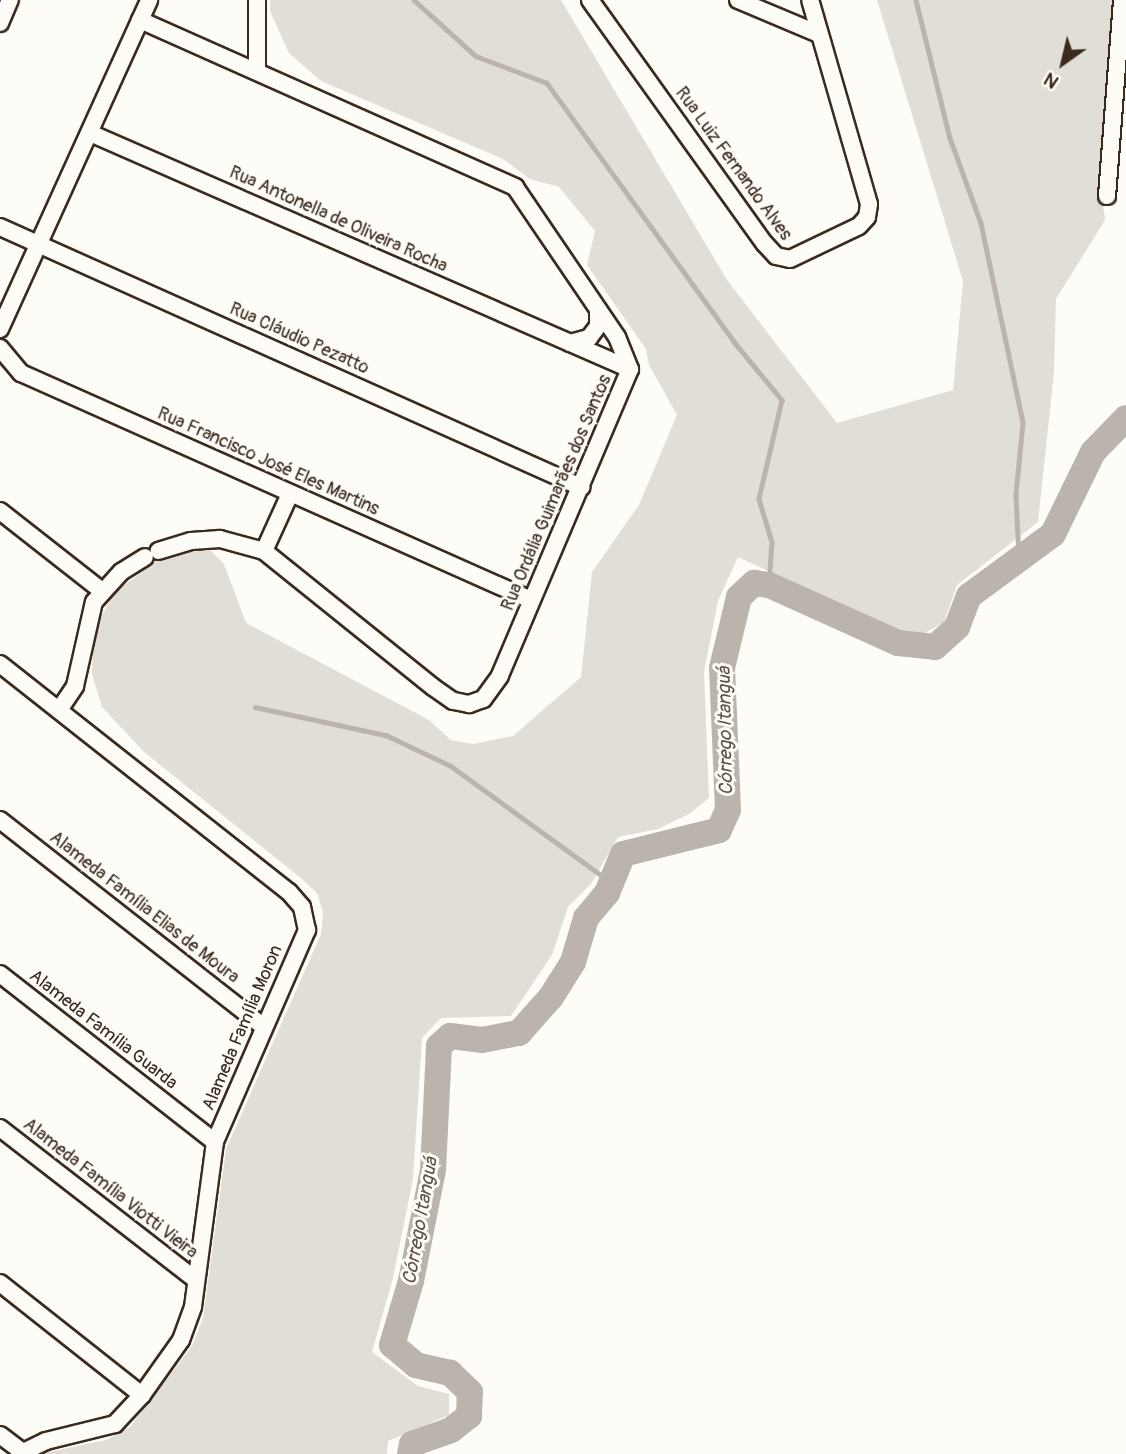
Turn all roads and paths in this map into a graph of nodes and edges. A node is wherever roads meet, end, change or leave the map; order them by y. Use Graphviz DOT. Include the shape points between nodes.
graph roads {
  1 [pos="10,0"];
  2 [pos="149,0"];
  3 [pos="257,0"];
  4 [pos="590,0"];
  5 [pos="738,0"];
  6 [pos="810,0"];
  7 [pos="1122,0"];
  8 [pos="140,20"];
  9 [pos="0,23"];
  10 [pos="819,34"];
  11 [pos="257,70"];
  12 [pos="90,133"];
  13 [pos="1107,196"];
  14 [pos="0,227"];
  15 [pos="37,243"];
  16 [pos="598,310"];
  17 [pos="0,329"];
  18 [pos="570,343"];
  19 [pos="0,348"];
  20 [pos="630,369"];
  21 [pos="581,487"];
  22 [pos="290,494"];
  23 [pos="0,511"];
  24 [pos="264,551"];
  25 [pos="102,591"];
  26 [pos="531,600"];
  27 [pos="0,664"];
  28 [pos="59,710"];
  29 [pos="0,820"];
  30 [pos="0,974"];
  31 [pos="264,1027"];
  32 [pos="0,1128"];
  33 [pos="215,1142"];
  34 [pos="196,1280"];
  35 [pos="0,1283"];
  36 [pos="142,1395"];
  37 [pos="0,1435"];
  38 [pos="20,1453"];
  1 -- 9 [label="street"];
  2 -- 8 [label="street"];
  3 -- 11 [label="street"];
  4 -- 10 [label="street, Rua Luiz Fernando Alves" via="765,244 776,256 790,259 859,226 867,218 869,204"];
  5 -- 10 [label="street"];
  6 -- 10 [label="street, Rua Luiz Fernando Alves"];
  7 -- 13 [label="street"];
  8 -- 11 [label="street, Rua Ordália Guimarães dos Santos"];
  8 -- 12 [label="street"];
  11 -- 16 [label="street, Rua Ordália Guimarães dos Santos" via="515,187"];
  12 -- 15 [label="street"];
  12 -- 18 [label="street, Rua Antonella de Oliveira Rocha"];
  14 -- 15 [label="street, Rua Cláudio Pezatto"];
  15 -- 17 [label="street"];
  15 -- 21 [label="street, Rua Cláudio Pezatto"];
  16 -- 18 [label="street" via="598,326 589,338"];
  16 -- 20 [label="street, Rua Ordália Guimarães dos Santos" via="626,353"];
  18 -- 20 [label="street, Rua Antonella de Oliveira Rocha"];
  19 -- 22 [label="street, Rua Francisco José Eles Martins" via="21,373"];
  20 -- 21 [label="street, Rua Ordália Guimarães dos Santos"];
  21 -- 26 [label="street, Rua Ordália Guimarães dos Santos"];
  22 -- 24 [label="street"];
  22 -- 26 [label="street, Rua Francisco José Eles Martins"];
  23 -- 25 [label="street"];
  24 -- 25 [label="street, Rua Ordália Guimarães dos Santos" via="220,539 191,541 151,554"];
  24 -- 26 [label="street, Rua Ordália Guimarães dos Santos" via="453,701 469,704 493,690"];
  25 -- 28 [label="street" via="84,631 75,686"];
  27 -- 28 [label="street, Alameda Família Moron"];
  28 -- 31 [label="street, Alameda Família Moron" via="302,907 307,930"];
  29 -- 31 [label="street, Alameda Família Elias de Moura"];
  30 -- 33 [label="street, Alameda Família Guarda"];
  31 -- 33 [label="street, Alameda Família Moron"];
  32 -- 34 [label="street, Alameda Família Viotti Vieira"];
  33 -- 34 [label="street, Alameda Família Moron"];
  34 -- 36 [label="street, Alameda Família Moron" via="193,1307 181,1340"];
  35 -- 36 [label="street"];
  36 -- 38 [label="street, Alameda Família Moron" via="115,1424"];
  37 -- 38 [label="street"];
}
